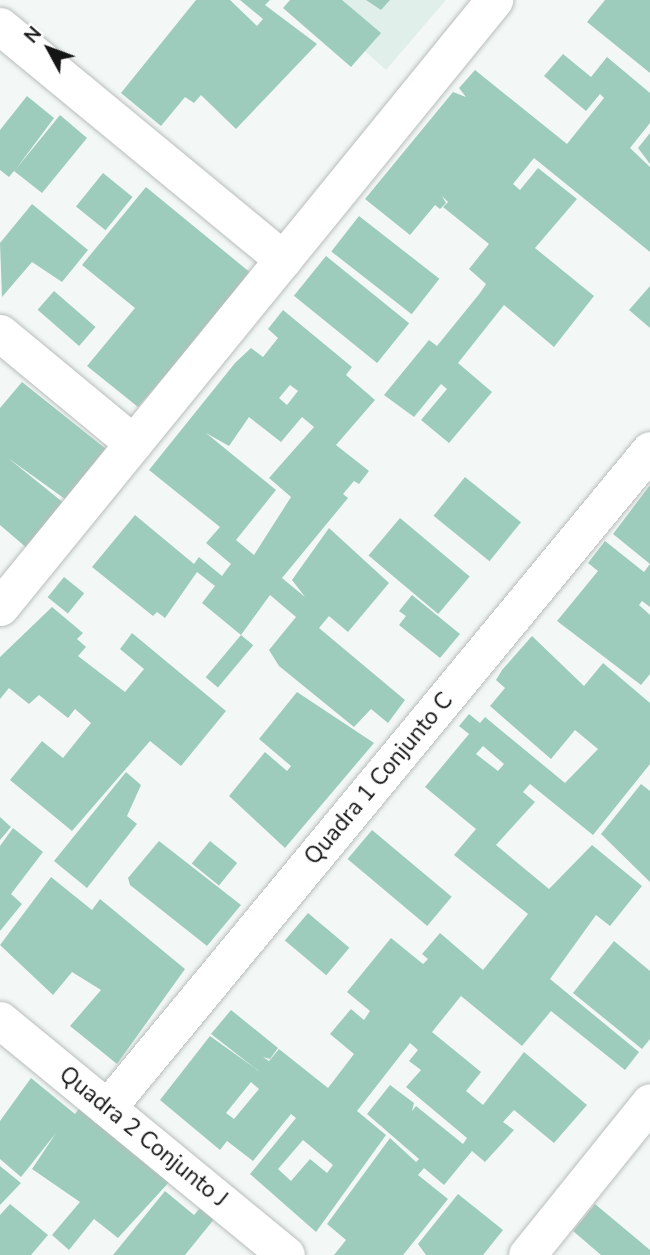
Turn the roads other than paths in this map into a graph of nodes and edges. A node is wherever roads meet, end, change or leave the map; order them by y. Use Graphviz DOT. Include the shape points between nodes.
graph roads {
  1 [pos="4,0"];
  2 [pos="494,0"];
  3 [pos="0,4"];
  4 [pos="0,26"];
  5 [pos="283,260"];
  6 [pos="0,333"];
  7 [pos="133,443"];
  8 [pos="650,450"];
  9 [pos="0,607"];
  10 [pos="0,1020"];
  11 [pos="650,1102"];
  12 [pos="107,1108"];
  13 [pos="286,1255"];
  14 [pos="527,1255"];
  1 -- 3 [label="street"];
  2 -- 5 [label="street"];
  4 -- 5 [label="street"];
  5 -- 7 [label="street"];
  6 -- 7 [label="street"];
  7 -- 9 [label="street"];
  8 -- 12 [label="street, Quadra 1 Conjunto C"];
  10 -- 12 [label="street, Quadra 2 Conjunto J"];
  11 -- 14 [label="street"];
  12 -- 13 [label="street, Quadra 2 Conjunto J"];
}
